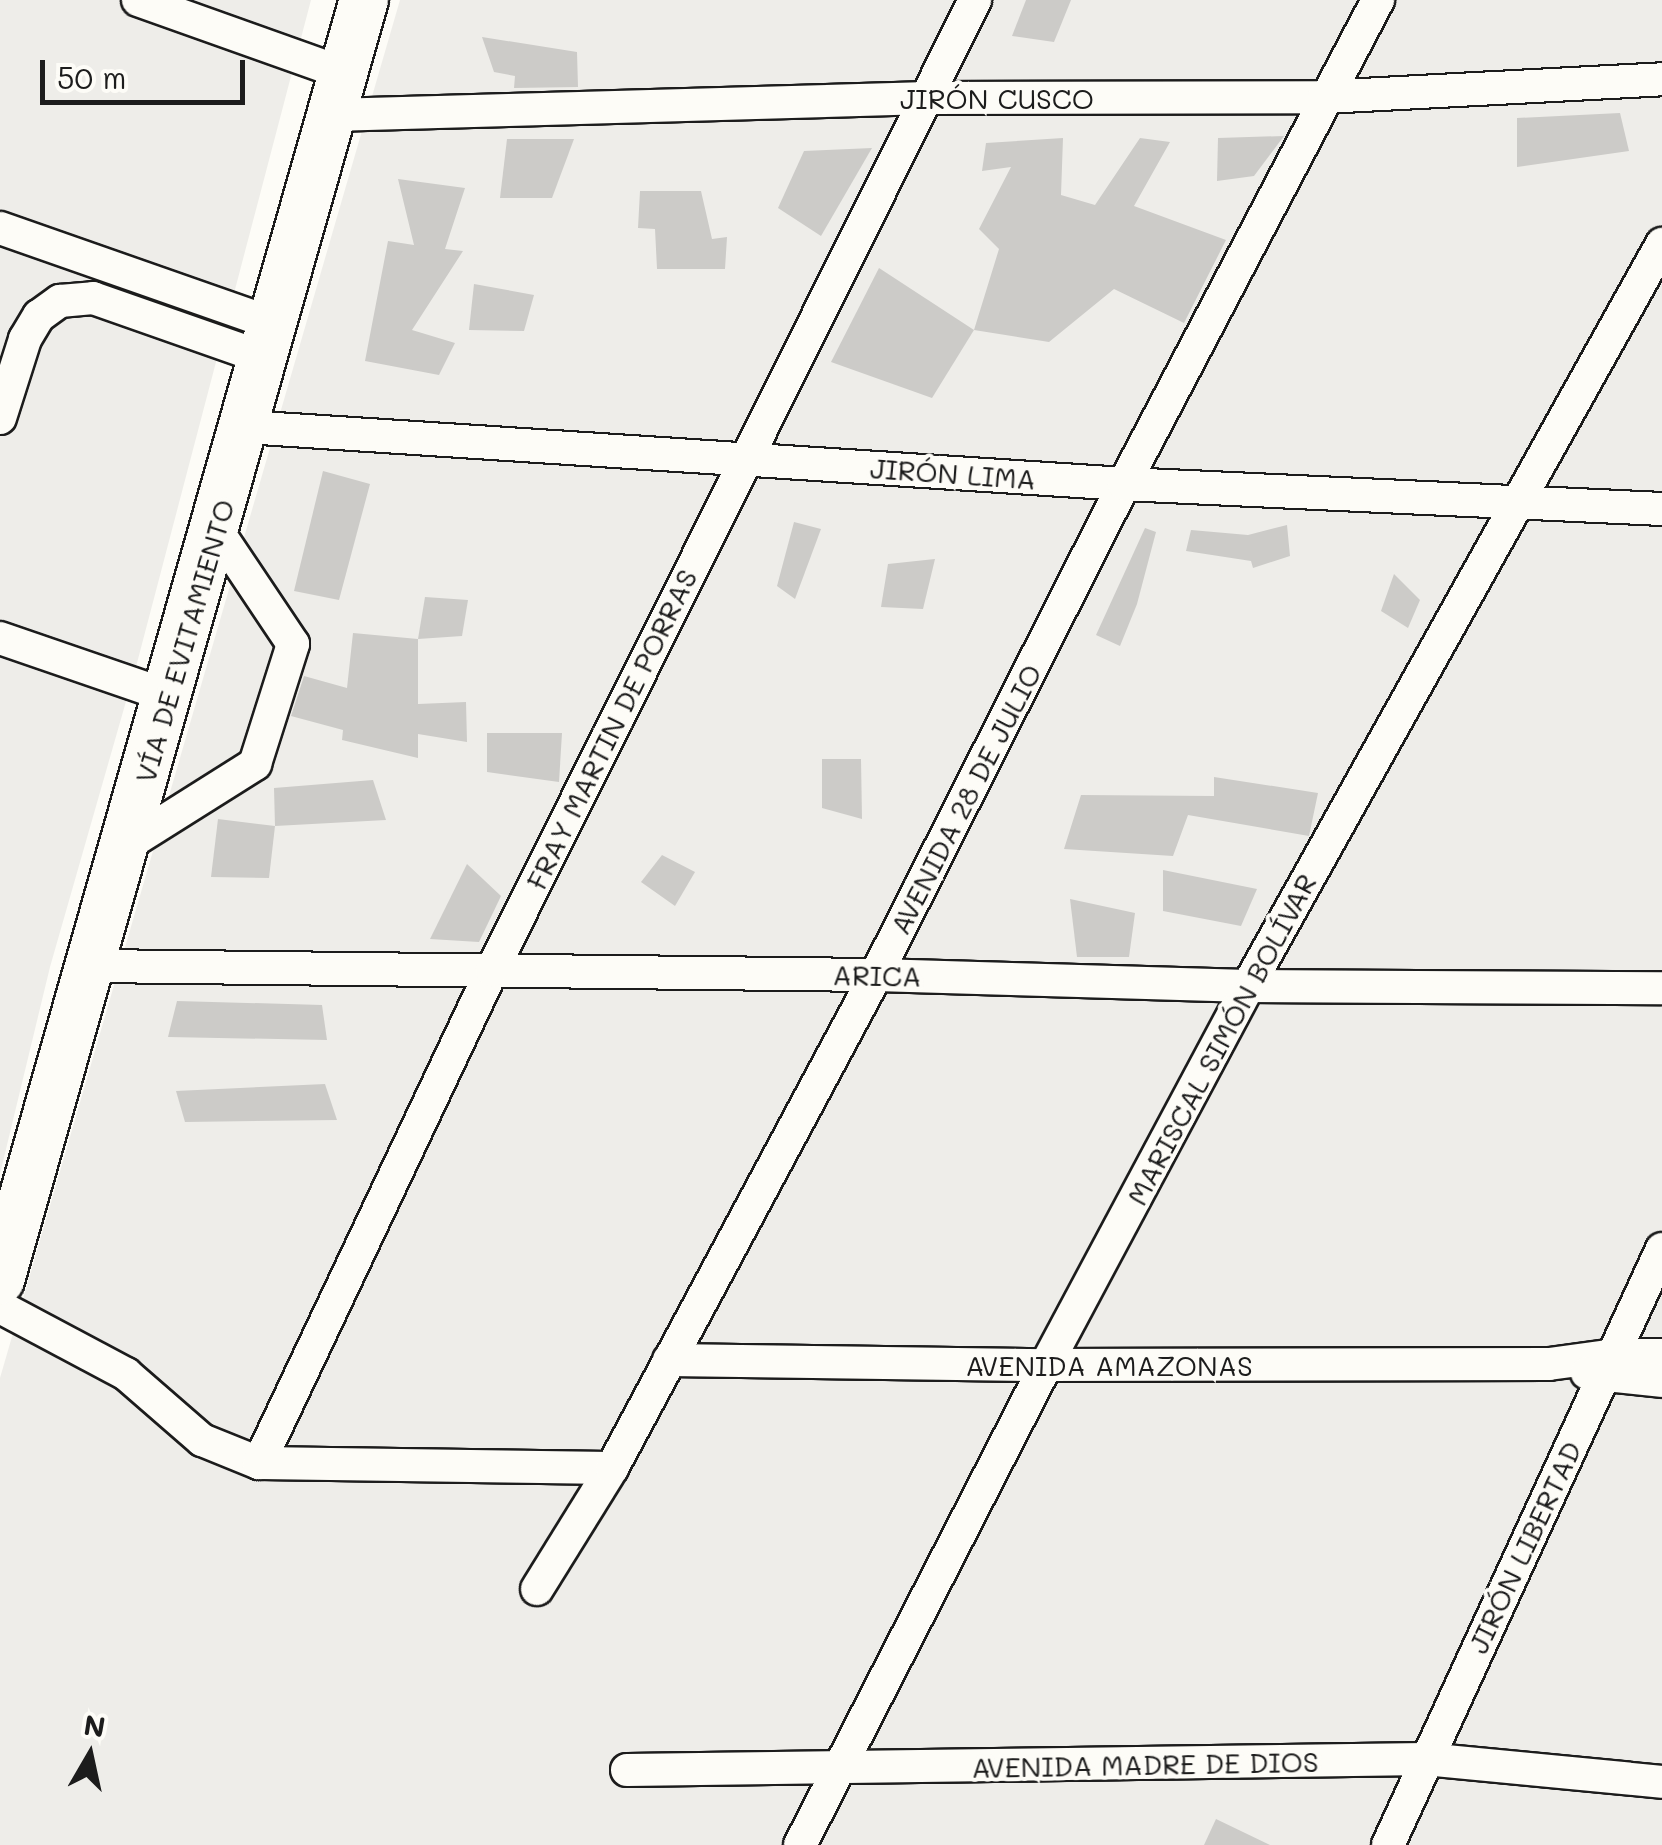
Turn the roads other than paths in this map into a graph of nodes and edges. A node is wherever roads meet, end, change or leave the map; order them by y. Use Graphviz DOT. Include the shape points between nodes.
graph roads {
  1 [pos="138,0"];
  2 [pos="364,0"];
  3 [pos="975,0"];
  4 [pos="1378,0"];
  5 [pos="1662,79"];
  6 [pos="337,94"];
  7 [pos="1324,97"];
  8 [pos="928,98"];
  9 [pos="0,228"];
  10 [pos="1662,244"];
  11 [pos="269,341"];
  12 [pos="0,418"];
  13 [pos="244,427"];
  14 [pos="743,460"];
  15 [pos="1124,484"];
  16 [pos="1516,500"];
  17 [pos="1662,509"];
  18 [pos="216,529"];
  19 [pos="0,638"];
  20 [pos="168,696"];
  21 [pos="125,846"];
  22 [pos="92,966"];
  23 [pos="492,970"];
  24 [pos="876,974"];
  25 [pos="1248,986"];
  26 [pos="1662,988"];
  27 [pos="1662,1249"];
  28 [pos="0,1280"];
  29 [pos="0,1307"];
  30 [pos="1662,1356"];
  31 [pos="669,1360"];
  32 [pos="1046,1366"];
  33 [pos="1610,1366"];
  34 [pos="1662,1381"];
  35 [pos="259,1463"];
  36 [pos="612,1468"];
  37 [pos="537,1589"];
  38 [pos="1425,1759"];
  39 [pos="627,1770"];
  40 [pos="836,1770"];
  41 [pos="1662,1782"];
  42 [pos="800,1845"];
  43 [pos="1388,1845"];
  1 -- 6 [label="street"];
  2 -- 6 [label="highway, VÍA DE EVITAMIENTO"];
  3 -- 8 [label="street, FRAY MARTIN DE PORRAS"];
  4 -- 7 [label="street, AVENIDA 28 DE JULIO"];
  5 -- 7 [label="street, JIRÓN CUSCO"];
  6 -- 8 [label="street, JIRÓN CUSCO"];
  6 -- 11 [label="highway, VÍA DE EVITAMIENTO"];
  7 -- 8 [label="street, JIRÓN CUSCO"];
  7 -- 15 [label="street, AVENIDA 28 DE JULIO"];
  8 -- 14 [label="street, FRAY MARTIN DE PORRAS"];
  9 -- 11 [label="street"];
  10 -- 16 [label="street, MARISCAL SIMÓN BOLÍVAR"];
  11 -- 12 [label="street" via="93,298 60,302 39,316 26,339"];
  11 -- 13 [label="highway, VÍA DE EVITAMIENTO"];
  13 -- 14 [label="street, JIRÓN LIMA"];
  13 -- 18 [label="highway, VÍA DE EVITAMIENTO"];
  14 -- 15 [label="street, JIRÓN LIMA"];
  14 -- 23 [label="street, FRAY MARTIN DE PORRAS"];
  15 -- 16 [label="street, JIRÓN LIMA"];
  15 -- 24 [label="street, AVENIDA 28 DE JULIO"];
  16 -- 17 [label="street, JIRÓN LIMA"];
  16 -- 25 [label="street, MARISCAL SIMÓN BOLÍVAR"];
  18 -- 20 [label="highway, VÍA DE EVITAMIENTO"];
  18 -- 21 [label="street" via="293,644 255,764"];
  19 -- 20 [label="street"];
  20 -- 21 [label="highway, VÍA DE EVITAMIENTO"];
  21 -- 22 [label="highway, VÍA DE EVITAMIENTO"];
  22 -- 23 [label="street, ARICA"];
  22 -- 28 [label="highway, VÍA DE EVITAMIENTO"];
  23 -- 24 [label="street, ARICA"];
  23 -- 35 [label="street, FRAY MARTIN DE PORRAS"];
  24 -- 25 [label="street, ARICA"];
  24 -- 31 [label="street, AVENIDA 28 DE JULIO"];
  25 -- 26 [label="street, ARICA"];
  25 -- 32 [label="street, MARISCAL SIMÓN BOLÍVAR"];
  27 -- 33 [label="street, JIRÓN LIBERTAD"];
  29 -- 35 [label="street" via="126,1374 202,1440"];
  30 -- 33 [label="street, AVENIDA AMAZONAS"];
  31 -- 32 [label="street, AVENIDA AMAZONAS"];
  31 -- 36 [label="street, AVENIDA 28 DE JULIO"];
  32 -- 33 [label="street, AVENIDA AMAZONAS"];
  32 -- 40 [label="street, MARISCAL SIMÓN BOLÍVAR"];
  33 -- 34 [label="street, AVENIDA AMAZONAS"];
  33 -- 38 [label="street, JIRÓN LIBERTAD"];
  35 -- 36 [label="street"];
  36 -- 37 [label="street, AVENIDA 28 DE JULIO"];
  38 -- 40 [label="street, AVENIDA MADRE DE DIOS"];
  38 -- 41 [label="street, AVENIDA MADRE DE DIOS"];
  38 -- 43 [label="street, JIRÓN LIBERTAD"];
  39 -- 40 [label="street, AVENIDA MADRE DE DIOS"];
  40 -- 42 [label="street, MARISCAL SIMÓN BOLÍVAR"];
}
